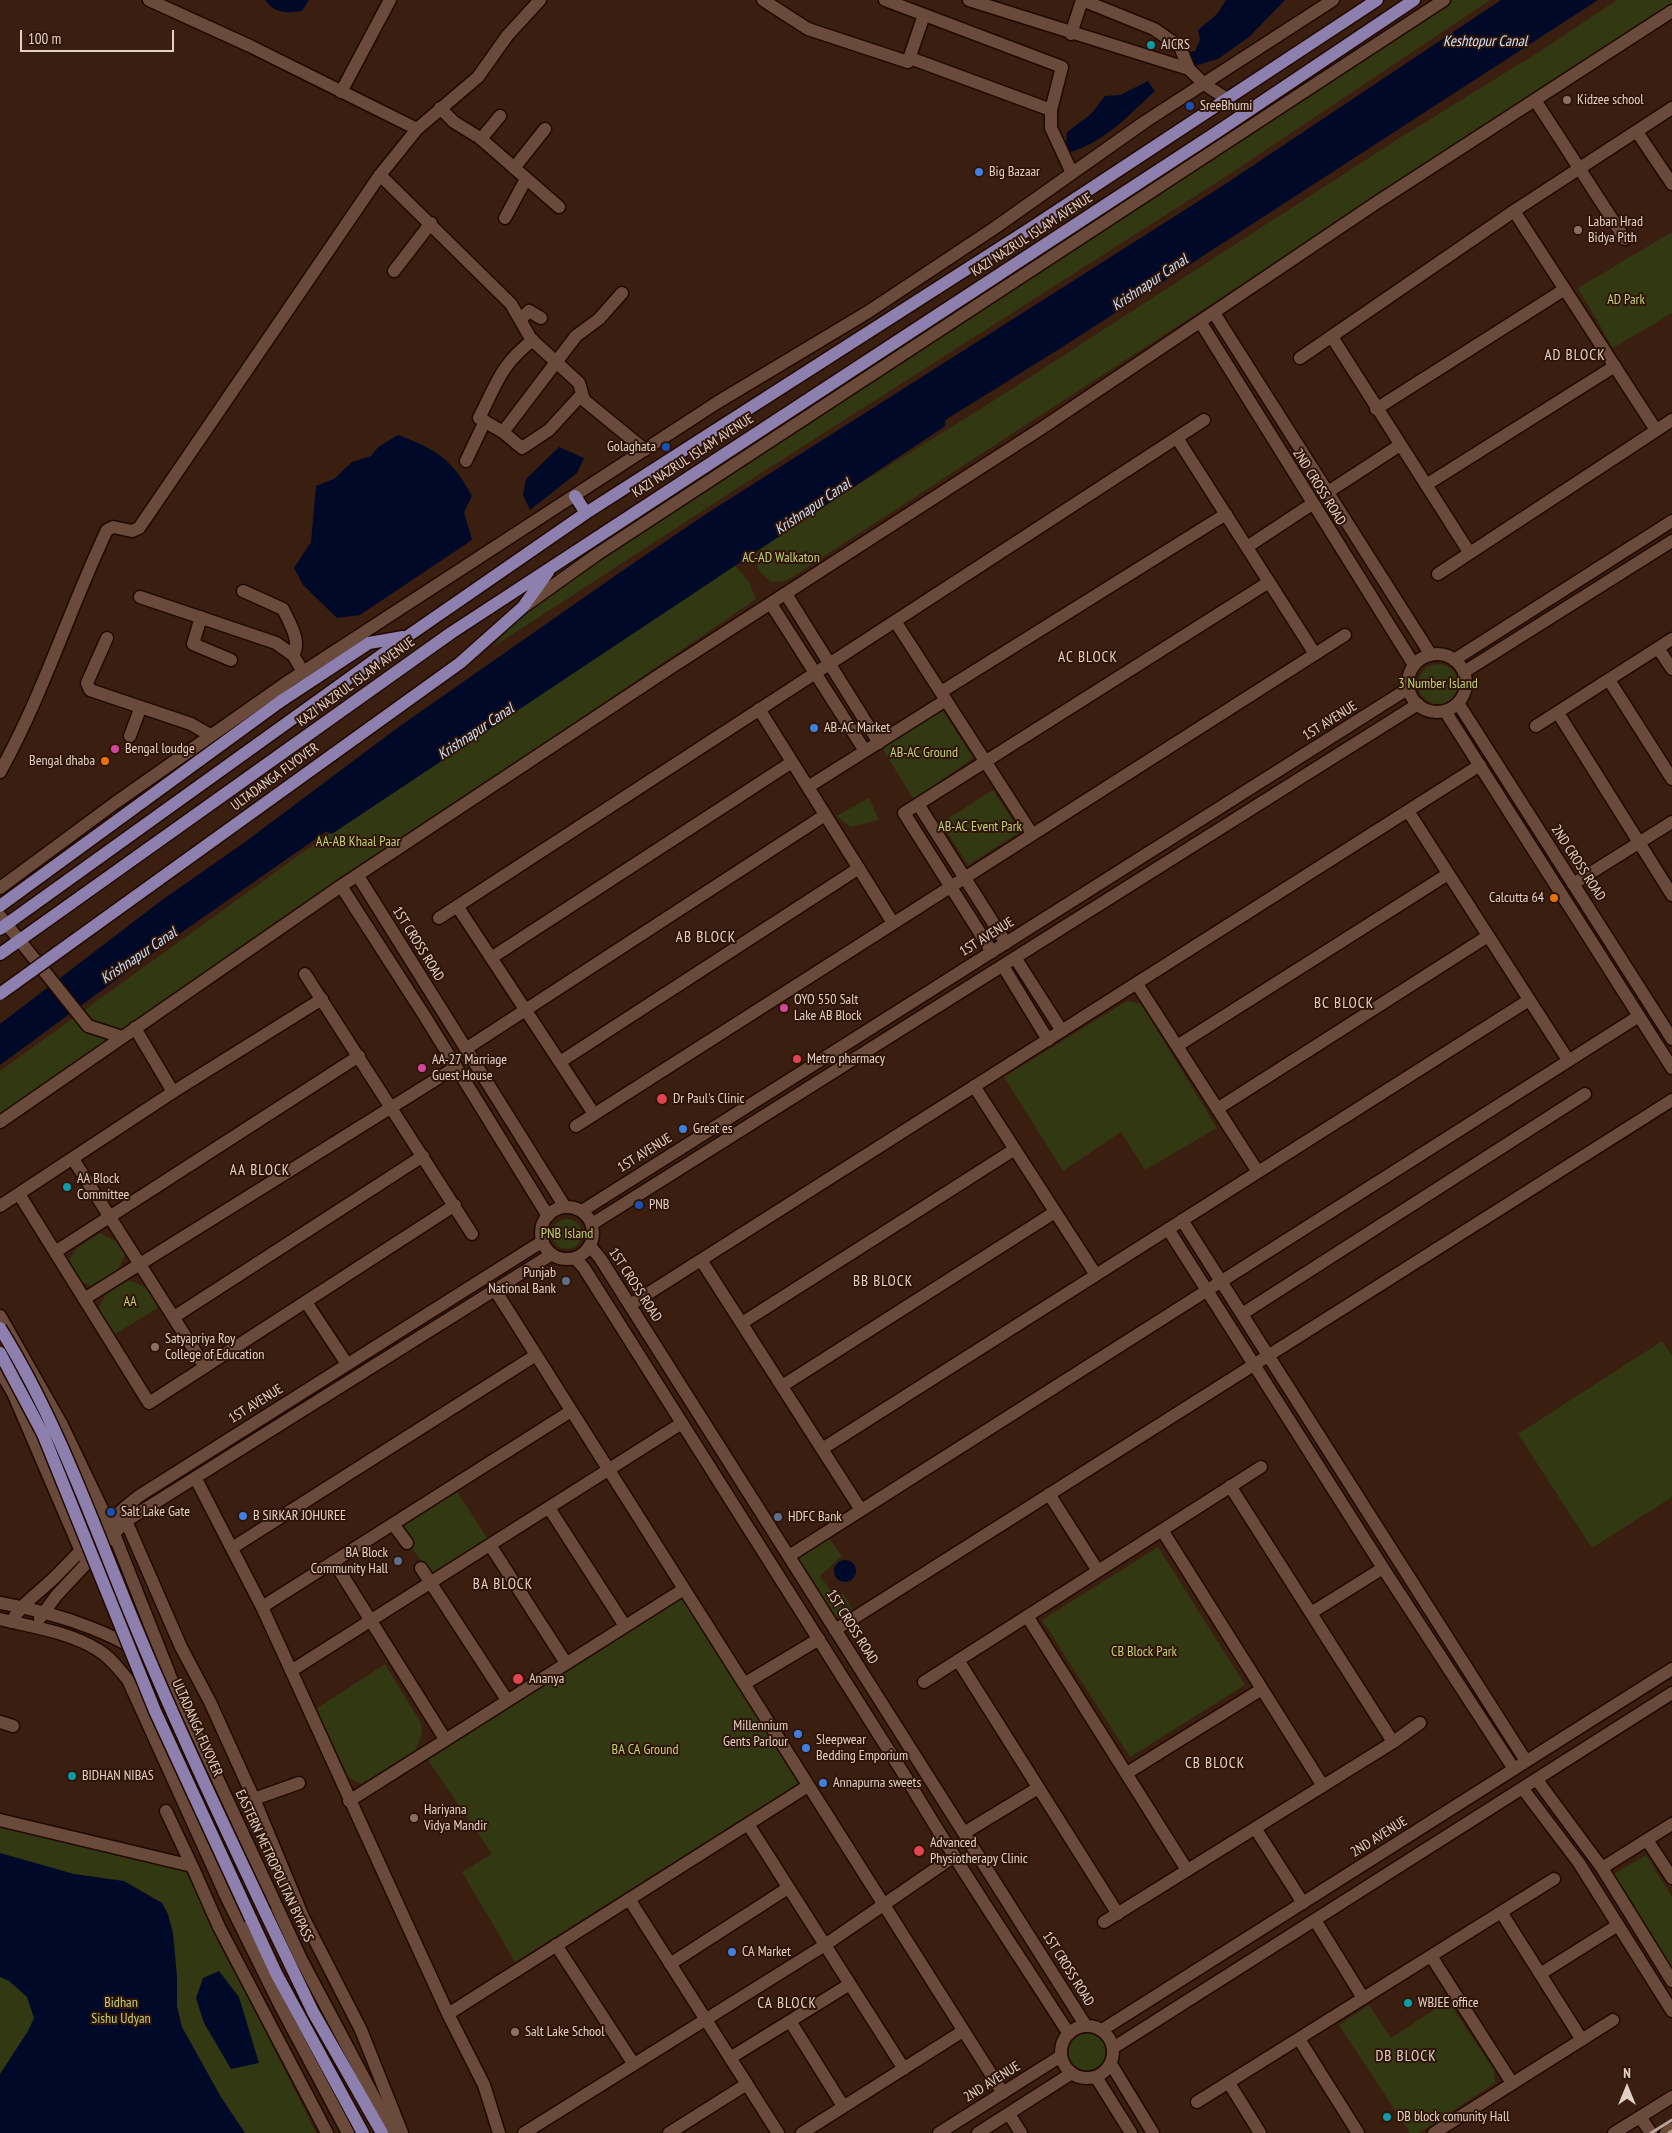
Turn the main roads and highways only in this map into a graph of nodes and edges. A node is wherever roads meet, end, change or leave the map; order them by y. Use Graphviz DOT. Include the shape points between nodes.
graph roads {
  1 [pos="1377,0"];
  2 [pos="1414,0"];
  3 [pos="575,496"];
  4 [pos="586,513"];
  5 [pos="552,566"];
  6 [pos="408,636"];
  7 [pos="0,906"];
  8 [pos="2,923"];
  9 [pos="0,954"];
  10 [pos="0,994"];
  11 [pos="0,1328"];
  12 [pos="0,1353"];
  13 [pos="363,2133"];
  14 [pos="382,2133"];
  1 -- 4 [label="main road, KAZI NAZRUL ISLAM AVENUE" via="1031,228"];
  2 -- 5 [label="main road, KAZI NAZRUL ISLAM AVENUE"];
  3 -- 4 [label="main road"];
  4 -- 6 [label="main road, KAZI NAZRUL ISLAM AVENUE"];
  5 -- 9 [label="main road, KAZI NAZRUL ISLAM AVENUE" via="443,638"];
  5 -- 10 [label="main road, ULTADANGA FLYOVER, bridge" via="523,607 460,663"];
  6 -- 7 [label="main road" via="369,643 281,701"];
  6 -- 8 [label="main road, KAZI NAZRUL ISLAM AVENUE"];
  11 -- 14 [label="main road, ULTADANGA FLYOVER, bridge" via="55,1431 175,1718 264,1912 310,2006"];
  12 -- 13 [label="main road, bridge" via="43,1434 154,1710 251,1920"];
}
